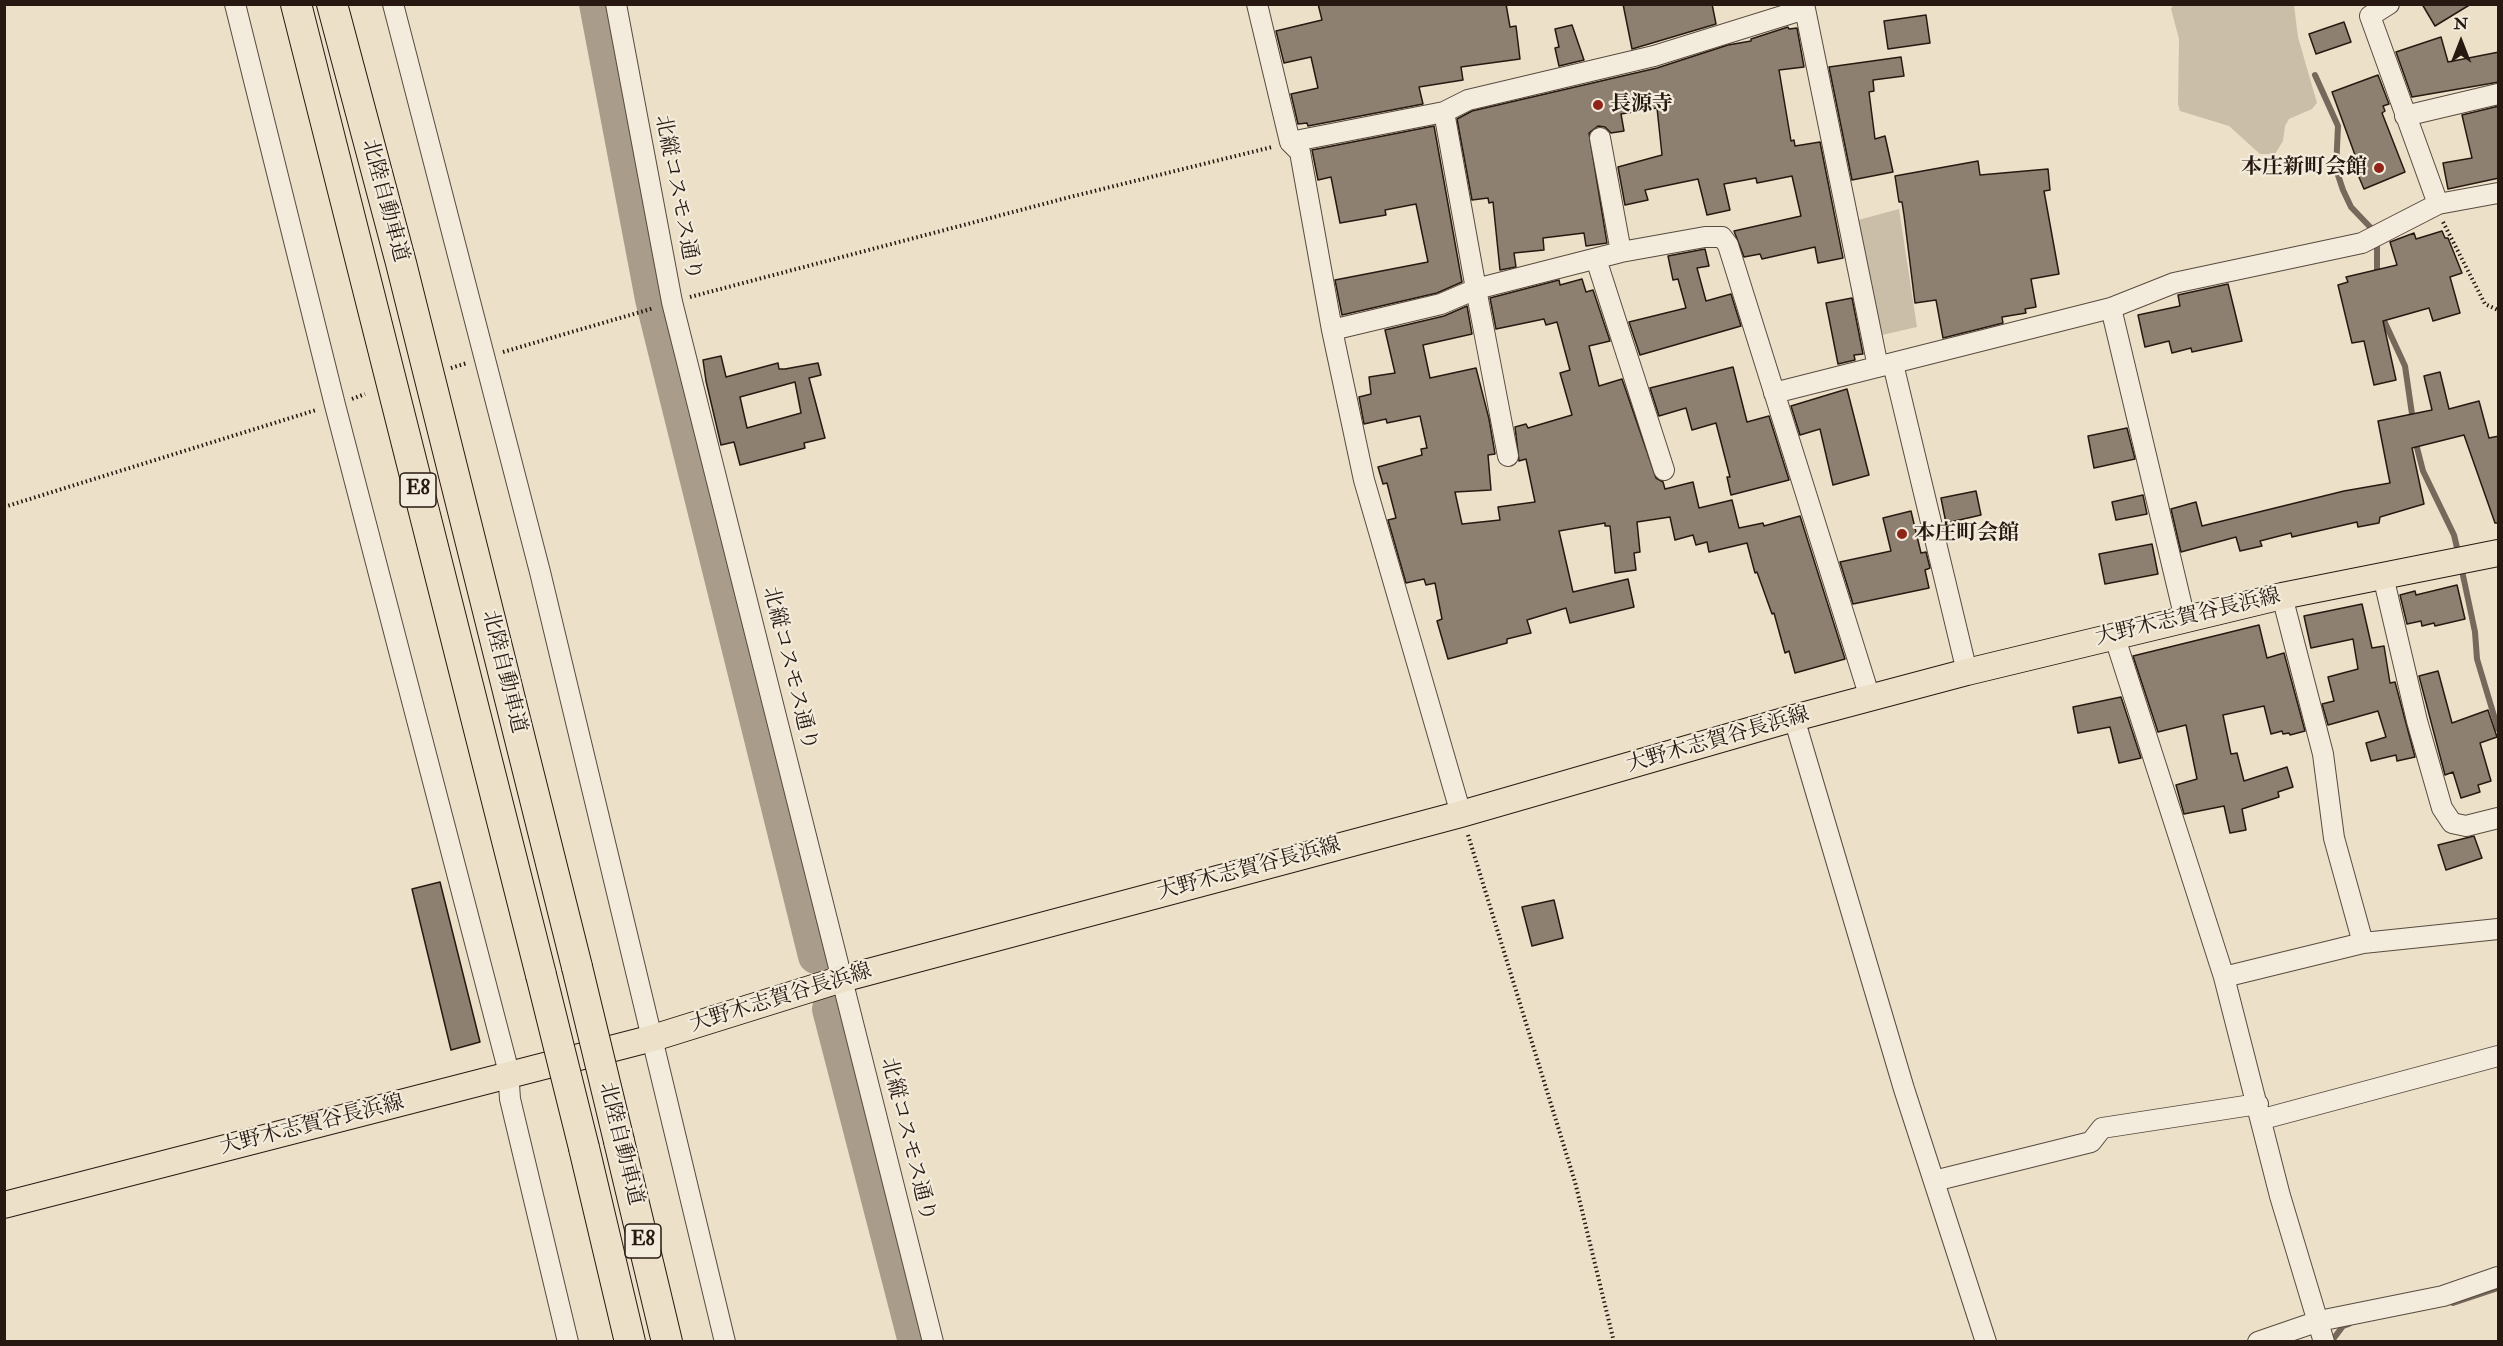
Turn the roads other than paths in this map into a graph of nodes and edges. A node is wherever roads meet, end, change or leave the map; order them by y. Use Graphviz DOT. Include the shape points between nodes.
graph roads {
  1 [pos="235,4"];
  2 [pos="296,4"];
  3 [pos="332,4"];
  4 [pos="393,4"];
  5 [pos="616,4"];
  6 [pos="1257,4"];
  7 [pos="2389,4"];
  8 [pos="1805,7"];
  9 [pos="2499,94"];
  10 [pos="1444,112"];
  11 [pos="2405,116"];
  12 [pos="1600,138"];
  13 [pos="1290,142"];
  14 [pos="2499,193"];
  15 [pos="2435,206"];
  16 [pos="1621,252"];
  17 [pos="1596,259"];
  18 [pos="1476,289"];
  19 [pos="2111,308"];
  20 [pos="1332,330"];
  21 [pos="1886,365"];
  22 [pos="1774,393"];
  23 [pos="1508,456"];
  24 [pos="1664,470"];
  25 [pos="2499,553"];
  26 [pos="2383,576"];
  27 [pos="2282,596"];
  28 [pos="2185,619"];
  29 [pos="2114,635"];
  30 [pos="1966,672"];
  31 [pos="1870,698"];
  32 [pos="1794,718"];
  33 [pos="1461,814"];
  34 [pos="2499,818"];
  35 [pos="2499,929"];
  36 [pos="2363,943"];
  37 [pos="2224,977"];
  38 [pos="842,979"];
  39 [pos="653,1038"];
  40 [pos="2499,1056"];
  41 [pos="509,1076"];
  42 [pos="2260,1112"];
  43 [pos="1934,1181"];
  44 [pos="4,1205"];
  45 [pos="2499,1276"];
  46 [pos="2319,1321"];
  47 [pos="568,1341"];
  48 [pos="630,1341"];
  49 [pos="668,1341"];
  50 [pos="726,1341"];
  51 [pos="933,1341"];
  52 [pos="1986,1341"];
  53 [pos="2258,1341"];
  54 [pos="2324,1341"];
  1 -- 41 [label="street"];
  2 -- 48 [label="highway, 北陸自動車道 / E8, bridge"];
  3 -- 49 [label="highway, 北陸自動車道 / E8, bridge"];
  4 -- 39 [label="street" via="540,572"];
  5 -- 38 [label="street, 北縦コスモス通り" via="672,302"];
  6 -- 13 [label="street"];
  7 -- 11 [label="street" via="2370,16"];
  8 -- 10 [label="street" via="1654,56 1468,100"];
  8 -- 21 [label="street"];
  9 -- 11 [label="street"];
  10 -- 13 [label="street"];
  10 -- 18 [label="street"];
  11 -- 15 [label="street"];
  12 -- 16 [label="street"];
  13 -- 20 [label="street" via="1300,152"];
  14 -- 15 [label="street"];
  15 -- 19 [label="street" via="2362,243 2174,283"];
  16 -- 17 [label="street"];
  16 -- 22 [label="street" via="1722,237"];
  17 -- 18 [label="street"];
  17 -- 24 [label="street"];
  18 -- 20 [label="street" via="1441,304"];
  18 -- 23 [label="street"];
  19 -- 21 [label="street"];
  19 -- 28 [label="street"];
  20 -- 33 [label="street" via="1364,480"];
  21 -- 22 [label="street"];
  21 -- 30 [label="street"];
  22 -- 31 [label="street"];
  25 -- 26 [label="main road, 大野木志賀谷長浜線"];
  26 -- 27 [label="main road, 大野木志賀谷長浜線"];
  26 -- 34 [label="street" via="2442,808 2452,823 2466,826"];
  27 -- 28 [label="main road, 大野木志賀谷長浜線"];
  27 -- 36 [label="street" via="2323,754 2334,838"];
  28 -- 29 [label="main road, 大野木志賀谷長浜線"];
  29 -- 30 [label="main road, 大野木志賀谷長浜線"];
  29 -- 37 [label="street"];
  30 -- 31 [label="main road, 大野木志賀谷長浜線"];
  31 -- 32 [label="main road, 大野木志賀谷長浜線"];
  32 -- 33 [label="main road, 大野木志賀谷長浜線"];
  32 -- 43 [label="street"];
  33 -- 38 [label="main road, 大野木志賀谷長浜線"];
  35 -- 36 [label="street"];
  36 -- 37 [label="street"];
  37 -- 42 [label="street"];
  38 -- 39 [label="main road, 大野木志賀谷長浜線"];
  38 -- 51 [label="street, 北縦コスモス通り"];
  39 -- 41 [label="main road, 大野木志賀谷長浜線"];
  39 -- 50 [label="street"];
  40 -- 42 [label="street"];
  41 -- 44 [label="main road, 大野木志賀谷長浜線"];
  41 -- 47 [label="street" via="510,1099"];
  42 -- 43 [label="street" via="2102,1128 2091,1142"];
  42 -- 46 [label="street" via="2280,1196"];
  43 -- 52 [label="street"];
  45 -- 46 [label="street" via="2443,1296"];
  46 -- 53 [label="street"];
  46 -- 54 [label="street"];
}
